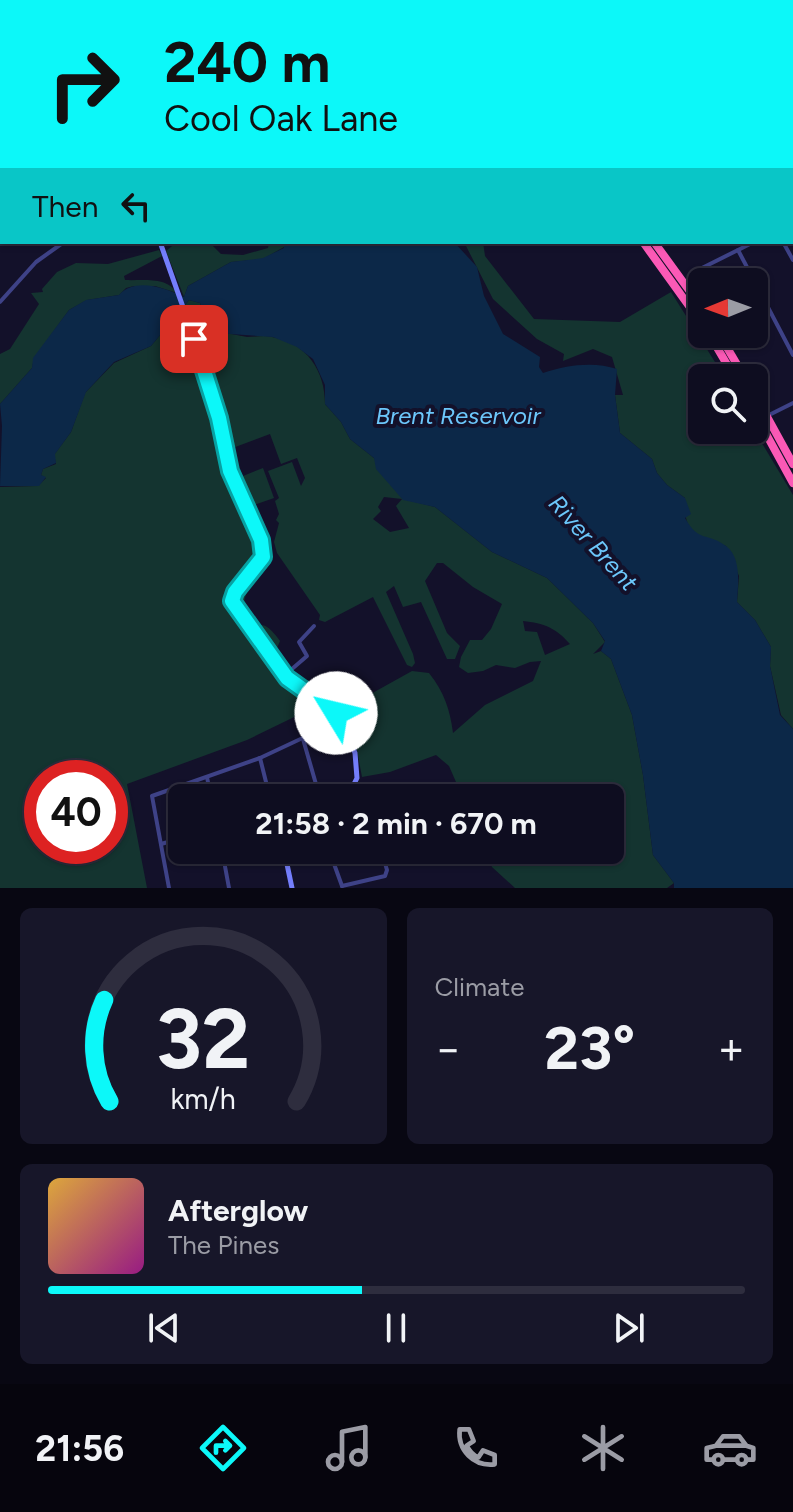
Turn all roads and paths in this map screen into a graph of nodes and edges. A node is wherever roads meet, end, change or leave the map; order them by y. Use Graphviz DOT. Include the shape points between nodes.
graph roads {
  1 [pos="61,244"];
  2 [pos="161,244"];
  3 [pos="644,244"];
  4 [pos="655,244"];
  5 [pos="750,244"];
  6 [pos="738,250"];
  7 [pos="702,268"];
  8 [pos="688,289"];
  9 [pos="0,302"];
  10 [pos="688,305"];
  11 [pos="793,355"];
  12 [pos="793,403"];
  13 [pos="768,416"];
  14 [pos="768,418"];
  15 [pos="768,437"];
  16 [pos="793,464"];
  17 [pos="793,483"];
  18 [pos="314,626"];
  19 [pos="285,675"];
  20 [pos="341,720"];
  21 [pos="303,738"];
  22 [pos="260,758"];
  23 [pos="207,777"];
  24 [pos="208,784"];
  25 [pos="266,784"];
  26 [pos="316,784"];
  27 [pos="354,784"];
  28 [pos="168,842"];
  29 [pos="161,844"];
  30 [pos="225,864"];
  31 [pos="287,864"];
  32 [pos="334,864"];
  33 [pos="385,864"];
  34 [pos="292,887"];
  35 [pos="342,887"];
  36 [pos="169,888"];
  37 [pos="229,888"];
  38 [pos="283,888"];
  1 -- 9 [label="street" via="36,262"];
  2 -- 19 [label="street" via="219,418 230,471 264,551 232,601"];
  3 -- 10 [label="highway"];
  4 -- 8 [label="highway"];
  5 -- 6 [label="street"];
  6 -- 7 [label="street"];
  6 -- 11 [label="street"];
  12 -- 13 [label="street"];
  14 -- 16 [label="highway"];
  15 -- 17 [label="highway"];
  18 -- 19 [label="street" via="299,642 307,656"];
  19 -- 20 [label="street"];
  20 -- 21 [label="street"];
  20 -- 27 [label="street" via="352,743"];
  21 -- 22 [label="street"];
  21 -- 26 [label="street"];
  22 -- 23 [label="street"];
  22 -- 25 [label="street"];
  23 -- 24 [label="street"];
  23 -- 29 [label="street" via="152,796"];
  28 -- 29 [label="street"];
  29 -- 36 [label="street"];
  30 -- 37 [label="street"];
  31 -- 34 [label="street"];
  32 -- 35 [label="street"];
  33 -- 35 [label="street" via="385,876"];
  34 -- 38 [label="street"];
}
